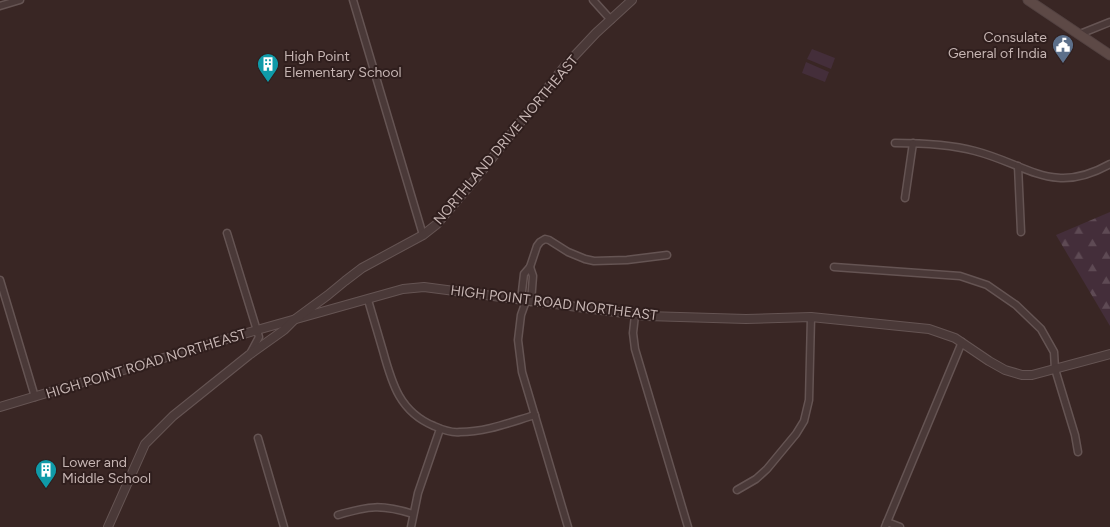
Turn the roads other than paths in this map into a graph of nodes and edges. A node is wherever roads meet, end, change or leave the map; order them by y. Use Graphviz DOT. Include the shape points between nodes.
graph roads {
  1 [pos="20,0"];
  2 [pos="353,0"];
  3 [pos="593,0"];
  4 [pos="632,0"];
  5 [pos="1029,0"];
  6 [pos="0,6"];
  7 [pos="611,20"];
  8 [pos="1110,22"];
  9 [pos="1080,34"];
  10 [pos="1110,55"];
  11 [pos="895,143"];
  12 [pos="912,143"];
  13 [pos="1110,164"];
  14 [pos="1018,166"];
  15 [pos="905,198"];
  16 [pos="1021,232"];
  17 [pos="227,233"];
  18 [pos="423,235"];
  19 [pos="667,255"];
  20 [pos="834,267"];
  21 [pos="530,268"];
  22 [pos="0,280"];
  23 [pos="368,300"];
  24 [pos="526,301"];
  25 [pos="635,315"];
  26 [pos="811,317"];
  27 [pos="294,320"];
  28 [pos="257,330"];
  29 [pos="962,342"];
  30 [pos="1110,354"];
  31 [pos="250,355"];
  32 [pos="1055,369"];
  33 [pos="35,397"];
  34 [pos="0,408"];
  35 [pos="535,415"];
  36 [pos="440,429"];
  37 [pos="258,438"];
  38 [pos="1078,452"];
  39 [pos="737,490"];
  40 [pos="413,514"];
  41 [pos="338,515"];
  42 [pos="886,524"];
  43 [pos="111,526"];
  44 [pos="284,527"];
  45 [pos="411,527"];
  46 [pos="568,527"];
  47 [pos="688,527"];
  48 [pos="900,527"];
  1 -- 6 [label="street"];
  2 -- 18 [label="street"];
  3 -- 7 [label="street"];
  4 -- 7 [label="street, NORTHLAND DRIVE NORTHEAST"];
  5 -- 9 [label="main road"];
  7 -- 18 [label="street, NORTHLAND DRIVE NORTHEAST" via="564,67 478,176 437,224"];
  8 -- 9 [label="street"];
  9 -- 10 [label="main road"];
  11 -- 12 [label="street"];
  12 -- 14 [label="street" via="966,148"];
  12 -- 15 [label="street"];
  13 -- 14 [label="street" via="1091,173 1055,178"];
  14 -- 16 [label="street"];
  17 -- 28 [label="street"];
  18 -- 27 [label="street, NORTHLAND DRIVE NORTHEAST" via="362,268"];
  19 -- 21 [label="street" via="594,261 545,240 536,246"];
  20 -- 32 [label="street" via="960,276 986,285 1016,305 1041,329 1054,352"];
  21 -- 24 [label="street" via="533,276"];
  21 -- 24 [label="street" via="524,274"];
  22 -- 33 [label="street"];
  23 -- 24 [label="street, HIGH POINT ROAD NORTHEAST" via="403,289 424,287"];
  23 -- 27 [label="street, HIGH POINT ROAD NORTHEAST"];
  23 -- 36 [label="street" via="397,393 415,415"];
  24 -- 25 [label="street, HIGH POINT ROAD NORTHEAST"];
  24 -- 35 [label="street" via="519,326 518,352"];
  25 -- 26 [label="street, HIGH POINT ROAD NORTHEAST" via="746,319"];
  25 -- 47 [label="street" via="635,349"];
  26 -- 29 [label="street, HIGH POINT ROAD NORTHEAST" via="929,329"];
  26 -- 39 [label="street" via="809,400 804,421 768,469"];
  27 -- 28 [label="street, HIGH POINT ROAD NORTHEAST"];
  27 -- 31 [label="street, NORTHLAND DRIVE NORTHEAST"];
  28 -- 31 [label="street" via="259,337"];
  28 -- 33 [label="street, HIGH POINT ROAD NORTHEAST"];
  29 -- 32 [label="street, HIGH POINT ROAD NORTHEAST" via="1013,373 1032,375"];
  29 -- 42 [label="street"];
  30 -- 32 [label="street, HIGH POINT ROAD NORTHEAST"];
  31 -- 43 [label="street, NORTHLAND DRIVE NORTHEAST" via="173,416 145,444"];
  32 -- 38 [label="street"];
  33 -- 34 [label="street, HIGH POINT ROAD NORTHEAST"];
  35 -- 36 [label="street" via="473,432"];
  35 -- 46 [label="street"];
  36 -- 40 [label="street"];
  37 -- 44 [label="street"];
  40 -- 41 [label="street" via="376,506"];
  40 -- 45 [label="street"];
  42 -- 48 [label="street"];
}
